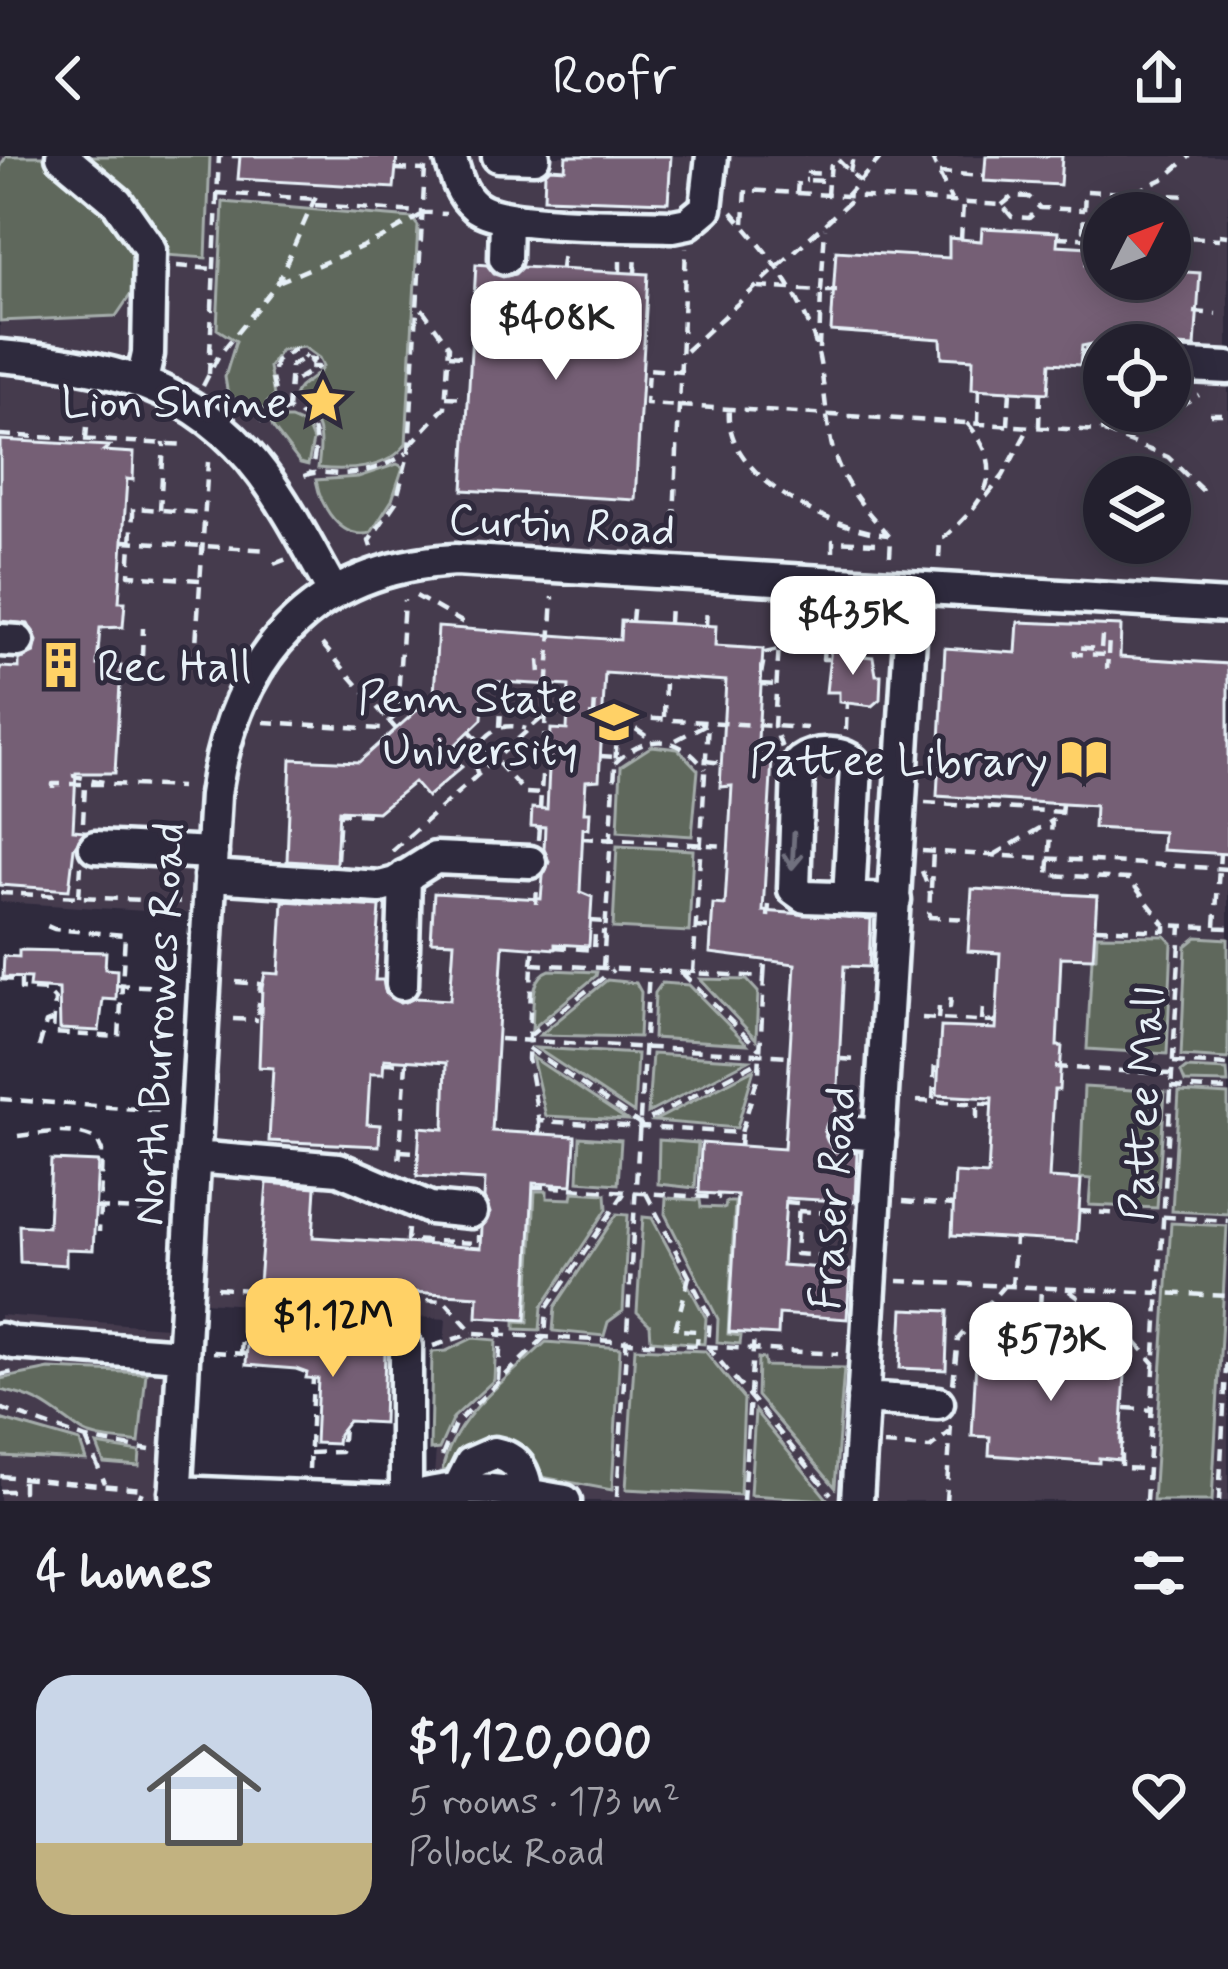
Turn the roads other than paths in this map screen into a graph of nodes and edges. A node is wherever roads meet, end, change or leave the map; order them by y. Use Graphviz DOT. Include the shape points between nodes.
graph roads {
  1 [pos="62,156"];
  2 [pos="498,156"];
  3 [pos="712,156"];
  4 [pos="534,158"];
  5 [pos="438,163"];
  6 [pos="506,219"];
  7 [pos="505,258"];
  8 [pos="0,356"];
  9 [pos="1191,366"];
  10 [pos="1228,368"];
  11 [pos="142,381"];
  12 [pos="913,588"];
  13 [pos="334,593"];
  14 [pos="1228,606"];
  15 [pos="86,842"];
  16 [pos="536,852"];
  17 [pos="211,864"];
  18 [pos="396,866"];
  19 [pos="850,898"];
  20 [pos="895,900"];
  21 [pos="402,984"];
  22 [pos="843,1132"];
  23 [pos="880,1135"];
  24 [pos="194,1157"];
  25 [pos="471,1212"];
  26 [pos="0,1339"];
  27 [pos="406,1347"];
  28 [pos="198,1354"];
  29 [pos="863,1398"];
  30 [pos="948,1412"];
  31 [pos="175,1496"];
  32 [pos="527,1498"];
  33 [pos="406,1501"];
  34 [pos="565,1501"];
  35 [pos="857,1501"];
  1 -- 11 [label="street" via="117,202 151,249"];
  2 -- 4 [label="street"];
  3 -- 6 [label="street" via="706,208 688,223"];
  5 -- 6 [label="street" via="469,200"];
  6 -- 7 [label="street"];
  8 -- 11 [label="street" via="82,364"];
  9 -- 10 [label="street"];
  11 -- 13 [label="street" via="202,414 245,453"];
  12 -- 13 [label="street, Curtin Road" via="455,560 424,562"];
  12 -- 14 [label="street, Curtin Road"];
  12 -- 20 [label="street, Fraser Road"];
  13 -- 17 [label="street, North Burrowes Road" via="273,646 237,701 222,747"];
  15 -- 17 [label="street"];
  16 -- 18 [label="street"];
  17 -- 18 [label="street" via="380,887"];
  17 -- 24 [label="street, North Burrowes Road"];
  18 -- 21 [label="street"];
  19 -- 19 [label="street, one-way" via="856,765 844,755 812,754 798,769 794,889"];
  19 -- 20 [label="street"];
  20 -- 23 [label="street, Fraser Road"];
  22 -- 23 [label="street"];
  23 -- 29 [label="street, Fraser Road"];
  24 -- 25 [label="street" via="339,1168 430,1208"];
  24 -- 28 [label="street, North Burrowes Road"];
  26 -- 28 [label="street"];
  27 -- 33 [label="street"];
  28 -- 31 [label="street, North Burrowes Road"];
  29 -- 30 [label="street"];
  29 -- 35 [label="street, Fraser Road"];
  31 -- 33 [label="street"];
  32 -- 33 [label="street" via="448,1478"];
  32 -- 34 [label="street"];
}
